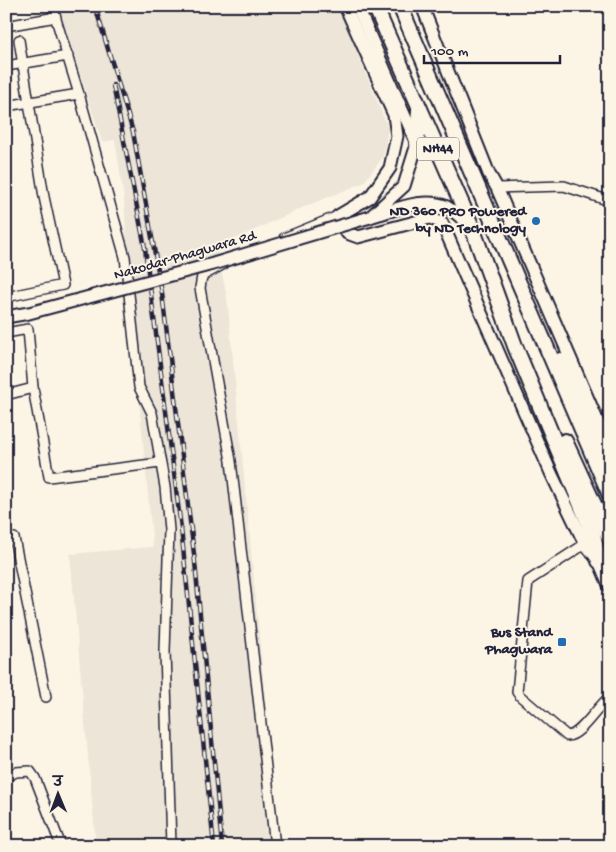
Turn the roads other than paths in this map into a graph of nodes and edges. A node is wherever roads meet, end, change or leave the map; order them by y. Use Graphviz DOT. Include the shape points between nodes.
graph roads {
  1 [pos="52,6"];
  2 [pos="345,6"];
  3 [pos="358,6"];
  4 [pos="375,6"];
  5 [pos="400,6"];
  6 [pos="422,6"];
  7 [pos="56,17"];
  8 [pos="6,26"];
  9 [pos="19,40"];
  10 [pos="68,56"];
  11 [pos="23,64"];
  12 [pos="6,66"];
  13 [pos="79,94"];
  14 [pos="29,102"];
  15 [pos="6,106"];
  16 [pos="420,108"];
  17 [pos="417,144"];
  18 [pos="497,188"];
  19 [pos="610,201"];
  20 [pos="338,216"];
  21 [pos="370,217"];
  22 [pos="472,228"];
  23 [pos="521,290"];
  24 [pos="497,293"];
  25 [pos="6,297"];
  26 [pos="6,317"];
  27 [pos="6,333"];
  28 [pos="33,388"];
  29 [pos="6,394"];
  30 [pos="610,450"];
  31 [pos="160,464"];
  32 [pos="610,469"];
  33 [pos="610,495"];
  34 [pos="6,539"];
  35 [pos="610,540"];
  36 [pos="585,544"];
  37 [pos="599,561"];
  38 [pos="610,587"];
  39 [pos="46,697"];
  40 [pos="610,697"];
  41 [pos="6,777"];
  42 [pos="61,846"];
  43 [pos="171,846"];
  44 [pos="275,846"];
  1 -- 7 [label="street"];
  2 -- 20 [label="main road" via="394,116 397,136 390,168 370,197"];
  3 -- 17 [label="main road"];
  4 -- 16 [label="highway, NH44"];
  5 -- 23 [label="highway, NH44"];
  6 -- 18 [label="main road"];
  7 -- 8 [label="street"];
  7 -- 10 [label="street"];
  9 -- 11 [label="street"];
  10 -- 11 [label="street"];
  10 -- 13 [label="street"];
  11 -- 12 [label="street"];
  11 -- 14 [label="street"];
  13 -- 14 [label="street"];
  13 -- 31 [label="street" via="125,258 139,387 152,413"];
  14 -- 15 [label="street"];
  14 -- 25 [label="street" via="63,285"];
  16 -- 17 [label="highway"];
  16 -- 22 [label="highway, NH44"];
  17 -- 21 [label="main road" via="404,186"];
  18 -- 19 [label="street" via="564,186"];
  18 -- 30 [label="main road"];
  20 -- 36 [label="main road" via="347,233 358,237 430,218 442,223"];
  20 -- 44 [label="street" via="240,255 202,276 200,288 231,461"];
  21 -- 22 [label="main road, Nakodar-Phagwara Rd" via="434,203 447,207"];
  21 -- 26 [label="main road, Nakodar-Phagwara Rd, bridge" via="195,270"];
  22 -- 24 [label="highway, NH44"];
  23 -- 32 [label="highway" via="560,357"];
  23 -- 33 [label="highway, NH44"];
  24 -- 35 [label="highway, NH44"];
  24 -- 37 [label="highway" via="515,346 593,534"];
  27 -- 28 [label="street" via="28,329"];
  28 -- 29 [label="street"];
  28 -- 31 [label="street" via="49,477"];
  31 -- 43 [label="street" via="168,530 166,651"];
  34 -- 39 [label="street" via="14,538"];
  36 -- 37 [label="main road"];
  36 -- 40 [label="street" via="528,581 517,686 520,696 567,736 576,733"];
  37 -- 38 [label="main road"];
  41 -- 42 [label="street" via="30,771"];
}
